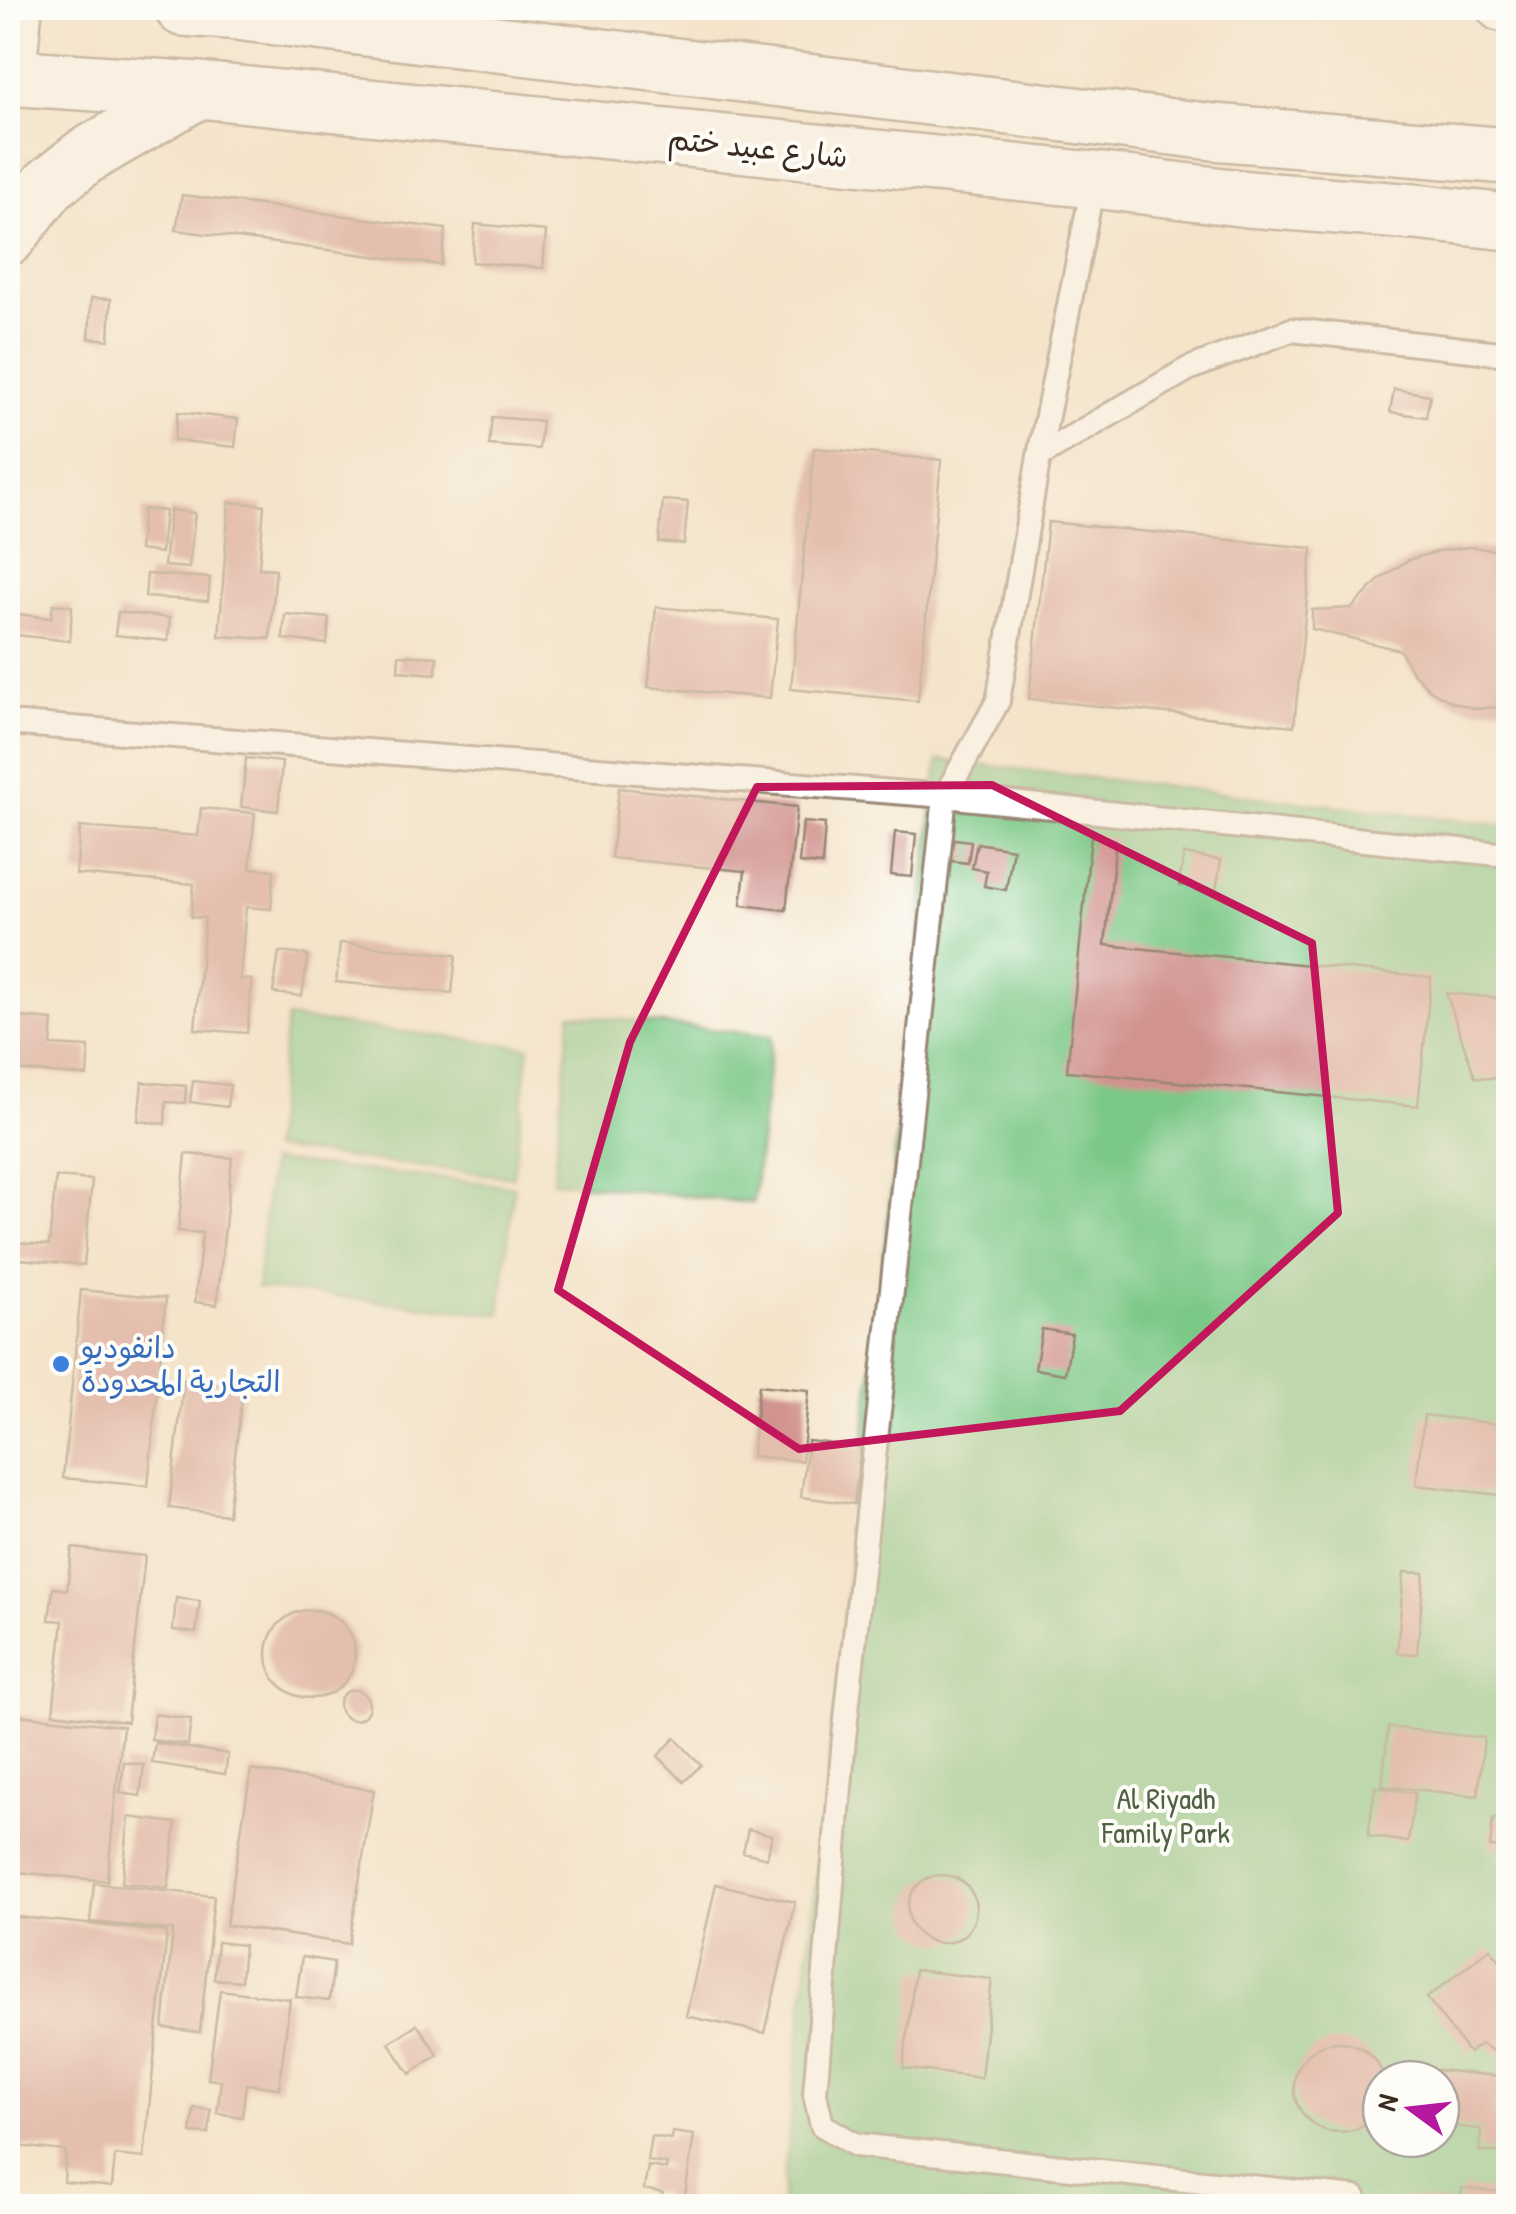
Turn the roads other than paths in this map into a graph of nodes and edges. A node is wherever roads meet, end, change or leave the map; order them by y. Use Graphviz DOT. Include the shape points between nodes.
graph roads {
  1 [pos="14,8"];
  2 [pos="1500,8"];
  3 [pos="211,9"];
  4 [pos="1508,9"];
  5 [pos="8,67"];
  6 [pos="8,77"];
  7 [pos="199,90"];
  8 [pos="1508,156"];
  9 [pos="1094,180"];
  10 [pos="1508,222"];
  11 [pos="8,237"];
  12 [pos="1508,354"];
  13 [pos="1039,456"];
  14 [pos="8,723"];
  15 [pos="945,796"];
  16 [pos="1508,855"];
  17 [pos="1355,2198"];
  1 -- 5 [label="main road"];
  2 -- 4 [label="street"];
  3 -- 8 [label="main road" via="1214,132"];
  6 -- 7 [label="main road, شارع عبيد ختم"];
  7 -- 9 [label="main road, شارع عبيد ختم"];
  7 -- 11 [label="main road" via="84,157 49,185"];
  9 -- 10 [label="main road, شارع عبيد ختم"];
  9 -- 13 [label="lane"];
  12 -- 13 [label="lane" via="1292,330 1188,369"];
  13 -- 15 [label="lane" via="998,701"];
  14 -- 15 [label="lane"];
  15 -- 16 [label="lane"];
  15 -- 17 [label="lane" via="844,1738 815,2094 822,2124 856,2145"];
}
